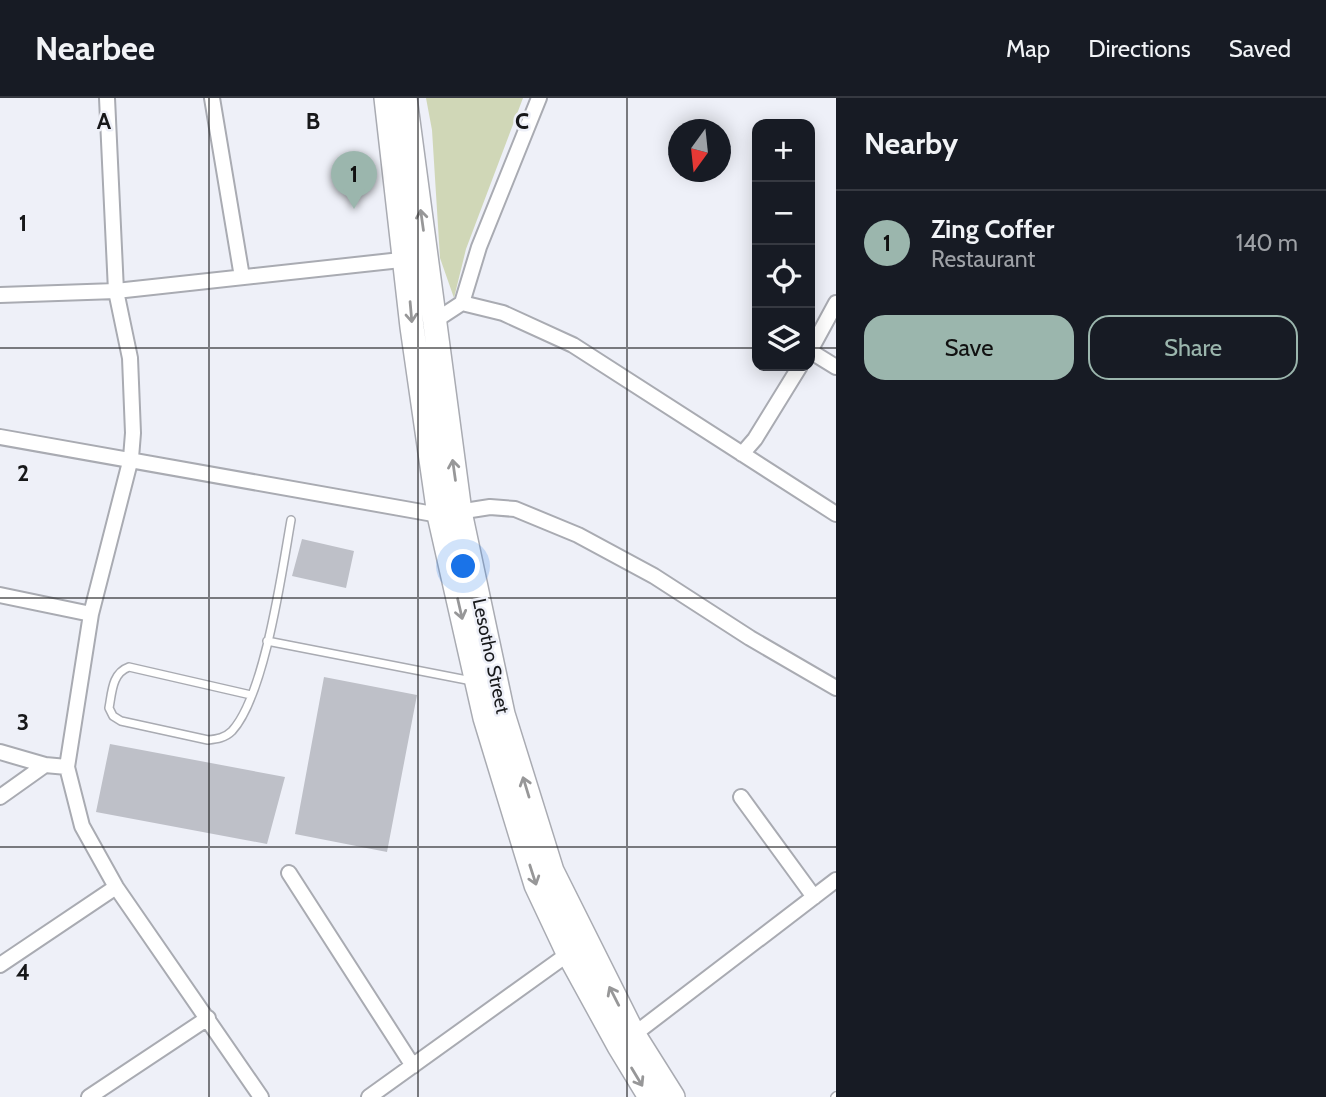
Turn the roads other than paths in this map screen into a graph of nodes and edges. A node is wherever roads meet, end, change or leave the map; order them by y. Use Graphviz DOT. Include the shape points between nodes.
graph roads {
  1 [pos="107,98"];
  2 [pos="212,98"];
  3 [pos="386,98"];
  4 [pos="405,98"];
  5 [pos="540,98"];
  6 [pos="417,258"];
  7 [pos="242,276"];
  8 [pos="116,291"];
  9 [pos="0,295"];
  10 [pos="463,303"];
  11 [pos="836,303"];
  12 [pos="433,322"];
  13 [pos="815,342"];
  14 [pos="815,354"];
  15 [pos="836,367"];
  16 [pos="797,371"];
  17 [pos="0,437"];
  18 [pos="743,454"];
  19 [pos="131,458"];
  20 [pos="449,513"];
  21 [pos="836,514"];
  22 [pos="291,520"];
  23 [pos="0,595"];
  24 [pos="91,614"];
  25 [pos="267,641"];
  26 [pos="486,682"];
  27 [pos="836,688"];
  28 [pos="251,695"];
  29 [pos="0,752"];
  30 [pos="46,765"];
  31 [pos="67,767"];
  32 [pos="0,797"];
  33 [pos="741,797"];
  34 [pos="289,873"];
  35 [pos="836,880"];
  36 [pos="116,887"];
  37 [pos="814,897"];
  38 [pos="577,947"];
  39 [pos="0,965"];
  40 [pos="208,1018"];
  41 [pos="626,1040"];
  42 [pos="412,1066"];
  43 [pos="665,1096"];
  44 [pos="89,1097"];
  45 [pos="261,1097"];
  46 [pos="369,1097"];
  1 -- 8 [label="street"];
  2 -- 7 [label="street"];
  3 -- 6 [label="main road, Lesotho Street"];
  6 -- 4 [label="main road, Lesotho Street, one-way"];
  5 -- 10 [label="street" via="479,247"];
  6 -- 7 [label="street"];
  6 -- 12 [label="main road, Lesotho Street"];
  6 -- 20 [label="main road, Lesotho Street, one-way" via="412,327"];
  7 -- 8 [label="street"];
  8 -- 9 [label="street"];
  8 -- 19 [label="street" via="130,358"];
  10 -- 12 [label="street"];
  10 -- 18 [label="street" via="503,313 573,345"];
  11 -- 13 [label="street"];
  20 -- 12 [label="main road, Lesotho Street, one-way"];
  14 -- 15 [label="street"];
  16 -- 18 [label="street"];
  17 -- 19 [label="street"];
  18 -- 21 [label="street"];
  19 -- 20 [label="street"];
  19 -- 24 [label="street"];
  20 -- 26 [label="main road, Lesotho Street"];
  20 -- 27 [label="street" via="490,507 515,509 578,535 654,576"];
  22 -- 25 [label="lane"];
  23 -- 24 [label="street"];
  24 -- 31 [label="street"];
  25 -- 26 [label="lane"];
  25 -- 28 [label="lane"];
  26 -- 38 [label="main road, Lesotho Street" via="485,718 536,885"];
  28 -- 28 [label="lane" via="243,716 221,739 121,721 109,708 115,678 129,667"];
  29 -- 30 [label="street"];
  30 -- 31 [label="street"];
  30 -- 32 [label="street"];
  31 -- 36 [label="street" via="82,825"];
  33 -- 37 [label="street"];
  34 -- 42 [label="street"];
  35 -- 37 [label="street"];
  36 -- 39 [label="street"];
  36 -- 40 [label="street"];
  37 -- 41 [label="street"];
  38 -- 41 [label="main road, Lesotho Street"];
  38 -- 42 [label="street"];
  40 -- 44 [label="street"];
  40 -- 45 [label="street"];
  41 -- 43 [label="main road, Lesotho Street"];
  42 -- 46 [label="street"];
}
